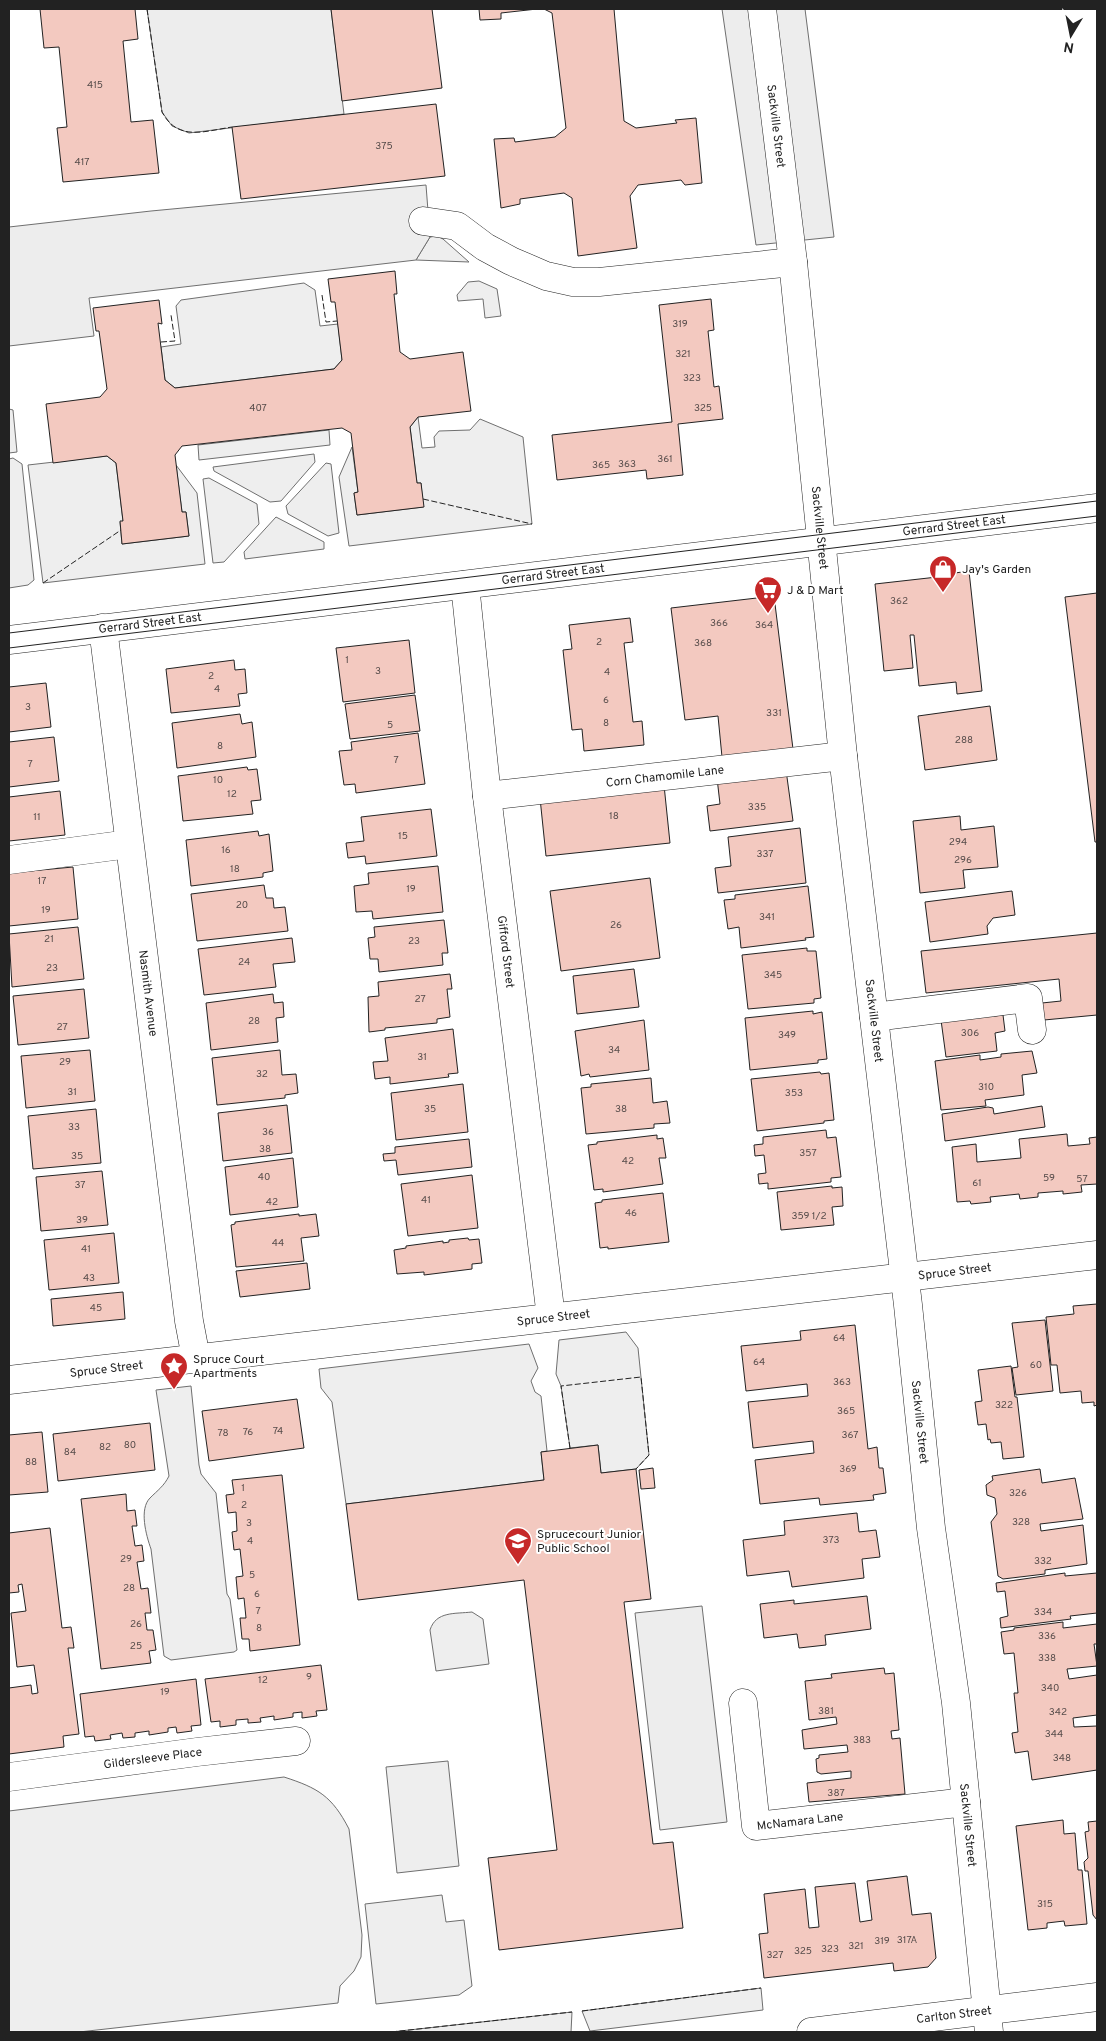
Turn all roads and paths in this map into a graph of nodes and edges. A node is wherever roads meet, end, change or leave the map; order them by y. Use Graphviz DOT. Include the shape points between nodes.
graph roads {
  1 [pos="762,9"];
  2 [pos="423,221"];
  3 [pos="792,253"];
  4 [pos="1097,508"];
  5 [pos="822,542"];
  6 [pos="465,585"];
  7 [pos="104,628"];
  8 [pos="9,640"];
  9 [pos="844,756"];
  10 [pos="487,796"];
  11 [pos="129,844"];
  12 [pos="9,860"];
  13 [pos="874,1017"];
  14 [pos="1032,1030"];
  15 [pos="1097,1255"];
  16 [pos="905,1278"];
  17 [pos="551,1317"];
  18 [pos="196,1358"];
  19 [pos="9,1380"];
  20 [pos="743,1703"];
  21 [pos="296,1741"];
  22 [pos="9,1778"];
  23 [pos="966,1802"];
  24 [pos="1097,1998"];
  25 [pos="988,2021"];
  26 [pos="811,2032"];
  1 -- 3 [label="street, Sackville Street"];
  2 -- 3 [label="street" via="457,226 511,261 546,276 572,282 600,282"];
  3 -- 5 [label="street, Sackville Street"];
  4 -- 5 [label="street, Gerrard Street East"];
  5 -- 6 [label="street, Gerrard Street East"];
  5 -- 9 [label="street, Sackville Street"];
  6 -- 7 [label="street, Gerrard Street East"];
  6 -- 10 [label="street, Gifford Street"];
  7 -- 8 [label="street, Gerrard Street East"];
  7 -- 11 [label="street, Nasmith Avenue"];
  9 -- 10 [label="street, Corn Chamomile Lane"];
  9 -- 13 [label="street, Sackville Street"];
  10 -- 17 [label="street, Gifford Street"];
  11 -- 12 [label="street"];
  11 -- 18 [label="street, Nasmith Avenue"];
  13 -- 14 [label="street" via="1028,998"];
  13 -- 16 [label="street, Sackville Street"];
  15 -- 16 [label="street, Spruce Street"];
  16 -- 17 [label="street, Spruce Street"];
  16 -- 23 [label="street, Sackville Street" via="931,1528 956,1703"];
  17 -- 18 [label="street, Spruce Street"];
  18 -- 19 [label="street, Spruce Street"];
  20 -- 23 [label="street, McNamara Lane" via="756,1826"];
  21 -- 22 [label="street, Gildersleeve Place"];
  23 -- 25 [label="street, Sackville Street"];
  24 -- 25 [label="street, Carlton Street"];
  25 -- 26 [label="street, Carlton Street"];
}
